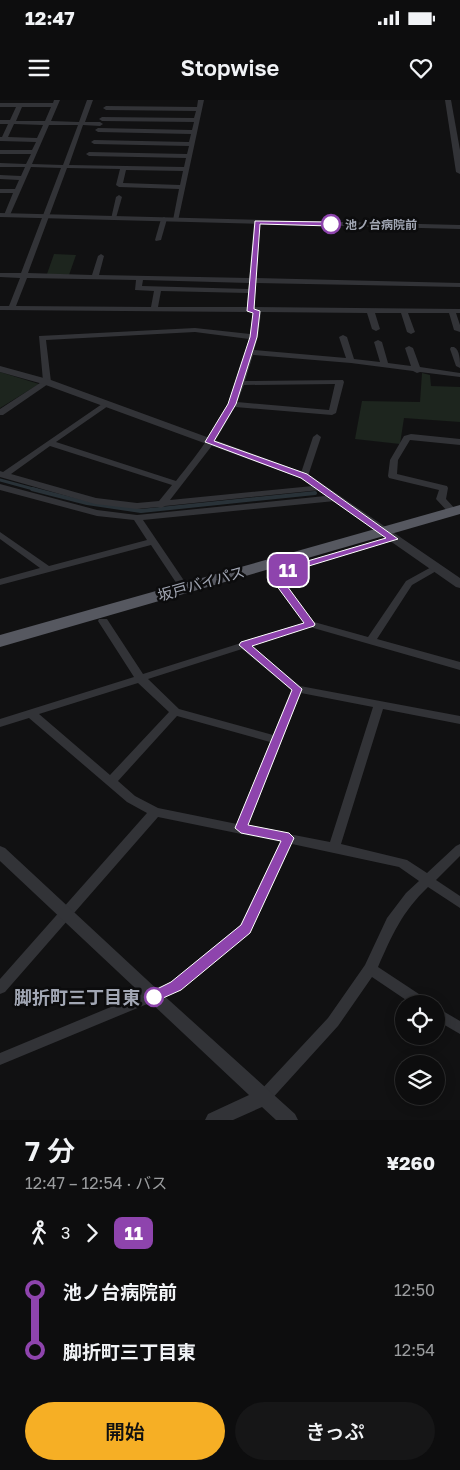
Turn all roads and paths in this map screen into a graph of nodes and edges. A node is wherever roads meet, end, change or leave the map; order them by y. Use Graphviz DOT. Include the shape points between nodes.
graph roads {
  1 [pos="90,100"];
  2 [pos="109,100"];
  3 [pos="202,100"];
  4 [pos="448,100"];
  5 [pos="56,103"];
  6 [pos="0,105"];
  7 [pos="20,105"];
  8 [pos="106,108"];
  9 [pos="199,109"];
  10 [pos="197,120"];
  11 [pos="0,122"];
  12 [pos="12,122"];
  13 [pos="47,123"];
  14 [pos="80,124"];
  15 [pos="100,124"];
  16 [pos="457,131"];
  17 [pos="194,132"];
  18 [pos="2,139"];
  19 [pos="40,140"];
  20 [pos="94,142"];
  21 [pos="192,144"];
  22 [pos="0,152"];
  23 [pos="34,152"];
  24 [pos="89,154"];
  25 [pos="189,156"];
  26 [pos="0,165"];
  27 [pos="29,165"];
  28 [pos="64,166"];
  29 [pos="85,166"];
  30 [pos="124,167"];
  31 [pos="186,169"];
  32 [pos="460,172"];
  33 [pos="0,177"];
  34 [pos="23,178"];
  35 [pos="183,187"];
  36 [pos="0,191"];
  37 [pos="17,191"];
  38 [pos="120,197"];
  39 [pos="3,215"];
  40 [pos="47,216"];
  41 [pos="113,218"];
  42 [pos="164,219"];
  43 [pos="176,220"];
  44 [pos="257,222"];
  45 [pos="460,227"];
  46 [pos="158,240"];
  47 [pos="101,256"];
  48 [pos="0,275"];
  49 [pos="25,276"];
  50 [pos="94,278"];
  51 [pos="140,278"];
  52 [pos="252,281"];
  53 [pos="460,285"];
  54 [pos="158,288"];
  55 [pos="251,291"];
  56 [pos="0,308"];
  57 [pos="12,308"];
  58 [pos="154,309"];
  59 [pos="253,311"];
  60 [pos="456,311"];
  61 [pos="370,312"];
  62 [pos="404,312"];
  63 [pos="376,329"];
  64 [pos="458,330"];
  65 [pos="411,332"];
  66 [pos="254,337"];
  67 [pos="343,338"];
  68 [pos="378,342"];
  69 [pos="409,348"];
  70 [pos="454,349"];
  71 [pos="249,352"];
  72 [pos="351,361"];
  73 [pos="385,366"];
  74 [pos="460,366"];
  75 [pos="0,369"];
  76 [pos="417,371"];
  77 [pos="460,375"];
  78 [pos="47,382"];
  79 [pos="239,383"];
  80 [pos="105,404"];
  81 [pos="232,404"];
  82 [pos="0,413"];
  83 [pos="317,437"];
  84 [pos="209,442"];
  85 [pos="460,442"];
  86 [pos="49,443"];
  87 [pos="2,475"];
  88 [pos="304,476"];
  89 [pos="177,484"];
  90 [pos="0,487"];
  91 [pos="320,487"];
  92 [pos="335,498"];
  93 [pos="161,504"];
  94 [pos="457,514"];
  95 [pos="137,518"];
  96 [pos="0,535"];
  97 [pos="388,535"];
  98 [pos="152,542"];
  99 [pos="435,568"];
  100 [pos="47,569"];
  101 [pos="273,574"];
  102 [pos="0,582"];
  103 [pos="460,584"];
  104 [pos="184,588"];
  105 [pos="103,621"];
  106 [pos="310,624"];
  107 [pos="371,640"];
  108 [pos="0,641"];
  109 [pos="244,645"];
  110 [pos="0,652"];
  111 [pos="460,666"];
  112 [pos="140,678"];
  113 [pos="297,689"];
  114 [pos="379,705"];
  115 [pos="176,712"];
  116 [pos="32,714"];
  117 [pos="460,720"];
  118 [pos="0,723"];
  119 [pos="276,740"];
  120 [pos="110,782"];
  121 [pos="156,812"];
  122 [pos="241,828"];
  123 [pos="289,838"];
  124 [pos="334,847"];
  125 [pos="460,849"];
  126 [pos="0,852"];
  127 [pos="428,879"];
  128 [pos="460,903"];
  129 [pos="67,913"];
  130 [pos="370,969"];
  131 [pos="3,981"];
  132 [pos="409,995"];
  133 [pos="154,997"];
  134 [pos="445,1019"];
  135 [pos="460,1028"];
  136 [pos="0,1059"];
  137 [pos="264,1097"];
  138 [pos="214,1120"];
  139 [pos="289,1120"];
  1 -- 14 [label="street"];
  2 -- 8 [label="street"];
  3 -- 9 [label="street"];
  4 -- 16 [label="street"];
  5 -- 7 [label="street"];
  5 -- 13 [label="street"];
  6 -- 7 [label="street"];
  7 -- 12 [label="street"];
  8 -- 9 [label="street"];
  8 -- 15 [label="street"];
  9 -- 10 [label="street"];
  10 -- 15 [label="street"];
  10 -- 17 [label="street"];
  11 -- 12 [label="street"];
  12 -- 13 [label="street"];
  12 -- 18 [label="street"];
  13 -- 14 [label="street"];
  13 -- 19 [label="street"];
  14 -- 15 [label="street"];
  14 -- 28 [label="street"];
  15 -- 17 [label="street"];
  15 -- 20 [label="street"];
  16 -- 32 [label="street"];
  17 -- 21 [label="street"];
  18 -- 19 [label="street"];
  19 -- 23 [label="street"];
  20 -- 21 [label="street"];
  20 -- 24 [label="street"];
  21 -- 25 [label="street"];
  22 -- 23 [label="street"];
  23 -- 27 [label="street"];
  24 -- 25 [label="street"];
  24 -- 29 [label="street"];
  25 -- 31 [label="street"];
  26 -- 27 [label="street"];
  27 -- 28 [label="street"];
  27 -- 34 [label="street"];
  28 -- 29 [label="street"];
  28 -- 40 [label="street"];
  29 -- 30 [label="street"];
  30 -- 31 [label="street"];
  30 -- 35 [label="street" via="119,185"];
  31 -- 35 [label="street"];
  33 -- 34 [label="street"];
  34 -- 37 [label="street"];
  35 -- 43 [label="street"];
  36 -- 37 [label="street"];
  37 -- 39 [label="street"];
  38 -- 41 [label="street"];
  39 -- 40 [label="street"];
  40 -- 41 [label="street"];
  40 -- 49 [label="street"];
  41 -- 42 [label="street"];
  42 -- 43 [label="street"];
  42 -- 46 [label="street"];
  43 -- 44 [label="street"];
  44 -- 45 [label="street"];
  44 -- 52 [label="street"];
  47 -- 50 [label="street"];
  48 -- 49 [label="street"];
  49 -- 50 [label="street"];
  49 -- 57 [label="street"];
  50 -- 51 [label="street"];
  51 -- 52 [label="street"];
  51 -- 54 [label="street" via="138,288"];
  52 -- 53 [label="street"];
  52 -- 55 [label="street"];
  54 -- 55 [label="street"];
  54 -- 58 [label="street"];
  55 -- 59 [label="street"];
  56 -- 57 [label="street"];
  57 -- 58 [label="street"];
  58 -- 59 [label="street"];
  59 -- 61 [label="street"];
  59 -- 66 [label="street"];
  60 -- 62 [label="street"];
  60 -- 64 [label="street"];
  61 -- 62 [label="street"];
  61 -- 63 [label="street"];
  62 -- 65 [label="street"];
  66 -- 71 [label="street"];
  66 -- 78 [label="street" via="196,330 46,336 41,340"];
  67 -- 72 [label="street"];
  68 -- 73 [label="street"];
  69 -- 76 [label="street"];
  70 -- 74 [label="street"];
  71 -- 72 [label="street"];
  71 -- 79 [label="street"];
  72 -- 73 [label="street"];
  73 -- 76 [label="street"];
  75 -- 78 [label="street"];
  76 -- 77 [label="street"];
  78 -- 80 [label="street"];
  78 -- 82 [label="street"];
  79 -- 81 [label="street"];
  79 -- 81 [label="street" via="340,382 332,413"];
  80 -- 84 [label="street"];
  80 -- 86 [label="street"];
  81 -- 84 [label="street"];
  83 -- 88 [label="street"];
  84 -- 88 [label="street"];
  84 -- 89 [label="street"];
  85 -- 94 [label="street" via="407,438 394,460 392,476 444,488 441,499"];
  86 -- 87 [label="street"];
  86 -- 89 [label="street"];
  87 -- 93 [label="street" via="95,501 136,506"];
  88 -- 91 [label="street"];
  89 -- 93 [label="street"];
  90 -- 95 [label="street" via="97,513"];
  91 -- 92 [label="street"];
  91 -- 93 [label="street"];
  92 -- 95 [label="street"];
  92 -- 97 [label="street"];
  94 -- 97 [label="highway, 坂戸バイパス"];
  95 -- 98 [label="street"];
  96 -- 100 [label="street"];
  97 -- 99 [label="street"];
  97 -- 101 [label="highway, 坂戸バイパス"];
  97 -- 104 [label="highway, 坂戸バイパス"];
  98 -- 100 [label="street"];
  98 -- 104 [label="street"];
  99 -- 103 [label="street"];
  99 -- 107 [label="street" via="409,583"];
  100 -- 102 [label="street"];
  101 -- 105 [label="highway, 坂戸バイパス"];
  101 -- 106 [label="street"];
  104 -- 108 [label="highway, 坂戸バイパス"];
  105 -- 110 [label="highway, 坂戸バイパス"];
  105 -- 112 [label="street"];
  106 -- 107 [label="street"];
  106 -- 109 [label="street"];
  107 -- 111 [label="street"];
  109 -- 112 [label="street"];
  109 -- 113 [label="street"];
  112 -- 115 [label="street"];
  112 -- 116 [label="street"];
  113 -- 114 [label="street"];
  113 -- 119 [label="street"];
  114 -- 117 [label="street"];
  114 -- 124 [label="street"];
  115 -- 119 [label="street"];
  115 -- 120 [label="street"];
  116 -- 118 [label="street"];
  116 -- 120 [label="street"];
  119 -- 122 [label="street"];
  120 -- 121 [label="street"];
  121 -- 122 [label="street"];
  121 -- 129 [label="street"];
  122 -- 123 [label="street"];
  123 -- 124 [label="street"];
  123 -- 133 [label="street" via="245,929 176,986"];
  124 -- 127 [label="street" via="403,864"];
  125 -- 127 [label="street"];
  126 -- 129 [label="street"];
  127 -- 128 [label="street"];
  127 -- 130 [label="street" via="410,896 392,922"];
  129 -- 131 [label="street"];
  129 -- 133 [label="street"];
  130 -- 132 [label="street"];
  130 -- 137 [label="street" via="333,1022"];
  133 -- 136 [label="street"];
  133 -- 137 [label="street"];
  134 -- 135 [label="street"];
  137 -- 138 [label="street"];
  137 -- 139 [label="street"];
}
